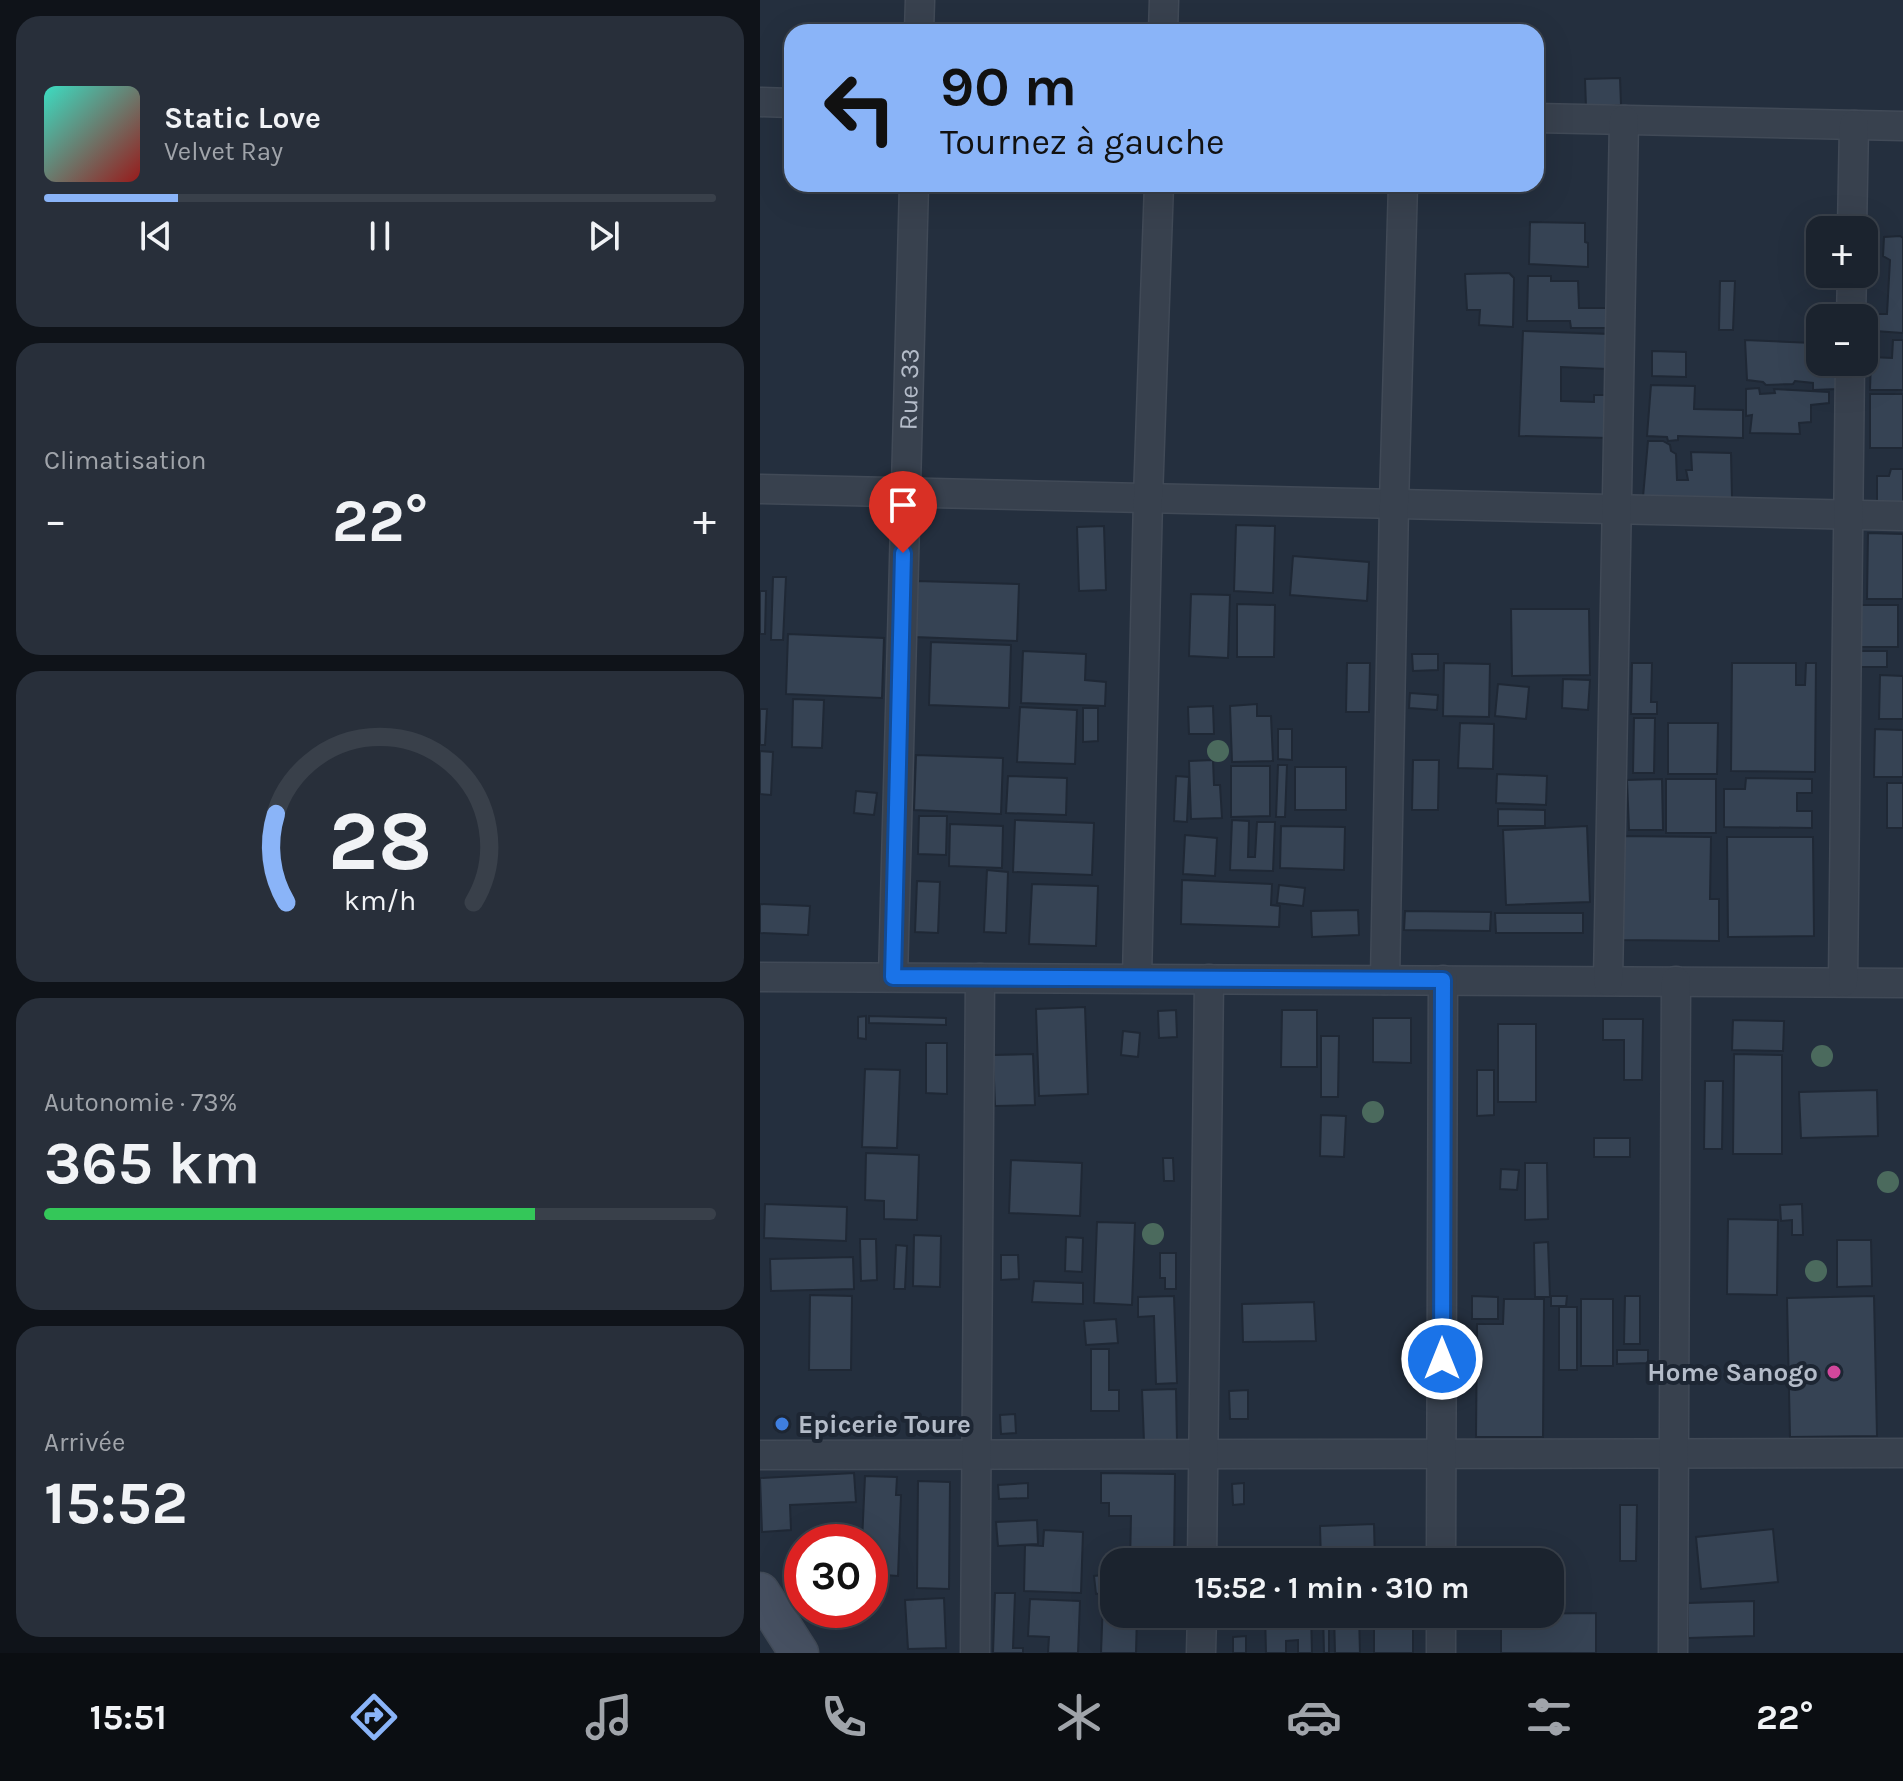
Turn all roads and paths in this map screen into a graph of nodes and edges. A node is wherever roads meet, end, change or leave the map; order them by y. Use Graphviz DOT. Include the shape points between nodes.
graph roads {
  1 [pos="920,0"];
  2 [pos="1164,0"];
  3 [pos="919,24"];
  4 [pos="1163,24"];
  5 [pos="760,102"];
  6 [pos="784,103"];
  7 [pos="1544,118"];
  8 [pos="1624,120"];
  9 [pos="1854,125"];
  10 [pos="1903,126"];
  11 [pos="914,192"];
  12 [pos="1159,192"];
  13 [pos="1403,192"];
  14 [pos="1852,216"];
  15 [pos="1850,376"];
  16 [pos="760,489"];
  17 [pos="904,493"];
  18 [pos="1148,498"];
  19 [pos="1394,504"];
  20 [pos="1614,509"];
  21 [pos="1847,514"];
  22 [pos="1903,516"];
  23 [pos="760,977"];
  24 [pos="893,977"];
  25 [pos="980,978"];
  26 [pos="1137,978"];
  27 [pos="1209,979"];
  28 [pos="1385,980"];
  29 [pos="1443,980"];
  30 [pos="1608,981"];
  31 [pos="1676,981"];
  32 [pos="1843,982"];
  33 [pos="1903,983"];
  34 [pos="1903,1453"];
  35 [pos="976,1454"];
  36 [pos="1204,1454"];
  37 [pos="1441,1454"];
  38 [pos="1674,1454"];
  39 [pos="760,1455"];
  40 [pos="1202,1548"];
  41 [pos="1441,1548"];
  42 [pos="760,1592"];
  43 [pos="1202,1628"];
  44 [pos="1441,1628"];
  45 [pos="799,1653"];
  46 [pos="975,1653"];
  47 [pos="1201,1653"];
  48 [pos="1441,1653"];
  49 [pos="1673,1653"];
  1 -- 3 [label="street"];
  2 -- 4 [label="street"];
  5 -- 6 [label="street"];
  7 -- 8 [label="street"];
  8 -- 9 [label="street"];
  8 -- 20 [label="street"];
  9 -- 10 [label="street"];
  9 -- 14 [label="street"];
  11 -- 17 [label="street, Rue 33"];
  12 -- 18 [label="street"];
  13 -- 19 [label="street"];
  15 -- 21 [label="street"];
  16 -- 17 [label="street"];
  17 -- 18 [label="street"];
  17 -- 24 [label="street, Rue 33"];
  18 -- 19 [label="street"];
  18 -- 26 [label="street"];
  19 -- 20 [label="street"];
  19 -- 28 [label="street"];
  20 -- 21 [label="street"];
  20 -- 30 [label="street"];
  21 -- 22 [label="street"];
  21 -- 32 [label="street"];
  23 -- 24 [label="street"];
  24 -- 25 [label="street"];
  25 -- 26 [label="street"];
  25 -- 35 [label="street"];
  26 -- 27 [label="street"];
  27 -- 28 [label="street"];
  27 -- 36 [label="street"];
  28 -- 29 [label="street"];
  29 -- 30 [label="street"];
  29 -- 37 [label="street"];
  30 -- 31 [label="street"];
  31 -- 32 [label="street"];
  31 -- 38 [label="street"];
  32 -- 33 [label="street"];
  34 -- 38 [label="street"];
  35 -- 36 [label="street"];
  35 -- 39 [label="street"];
  35 -- 46 [label="street"];
  36 -- 37 [label="street"];
  36 -- 40 [label="street"];
  37 -- 38 [label="street"];
  37 -- 41 [label="street"];
  38 -- 49 [label="street"];
  42 -- 45 [label="street"];
  43 -- 47 [label="street"];
  44 -- 48 [label="street"];
}
